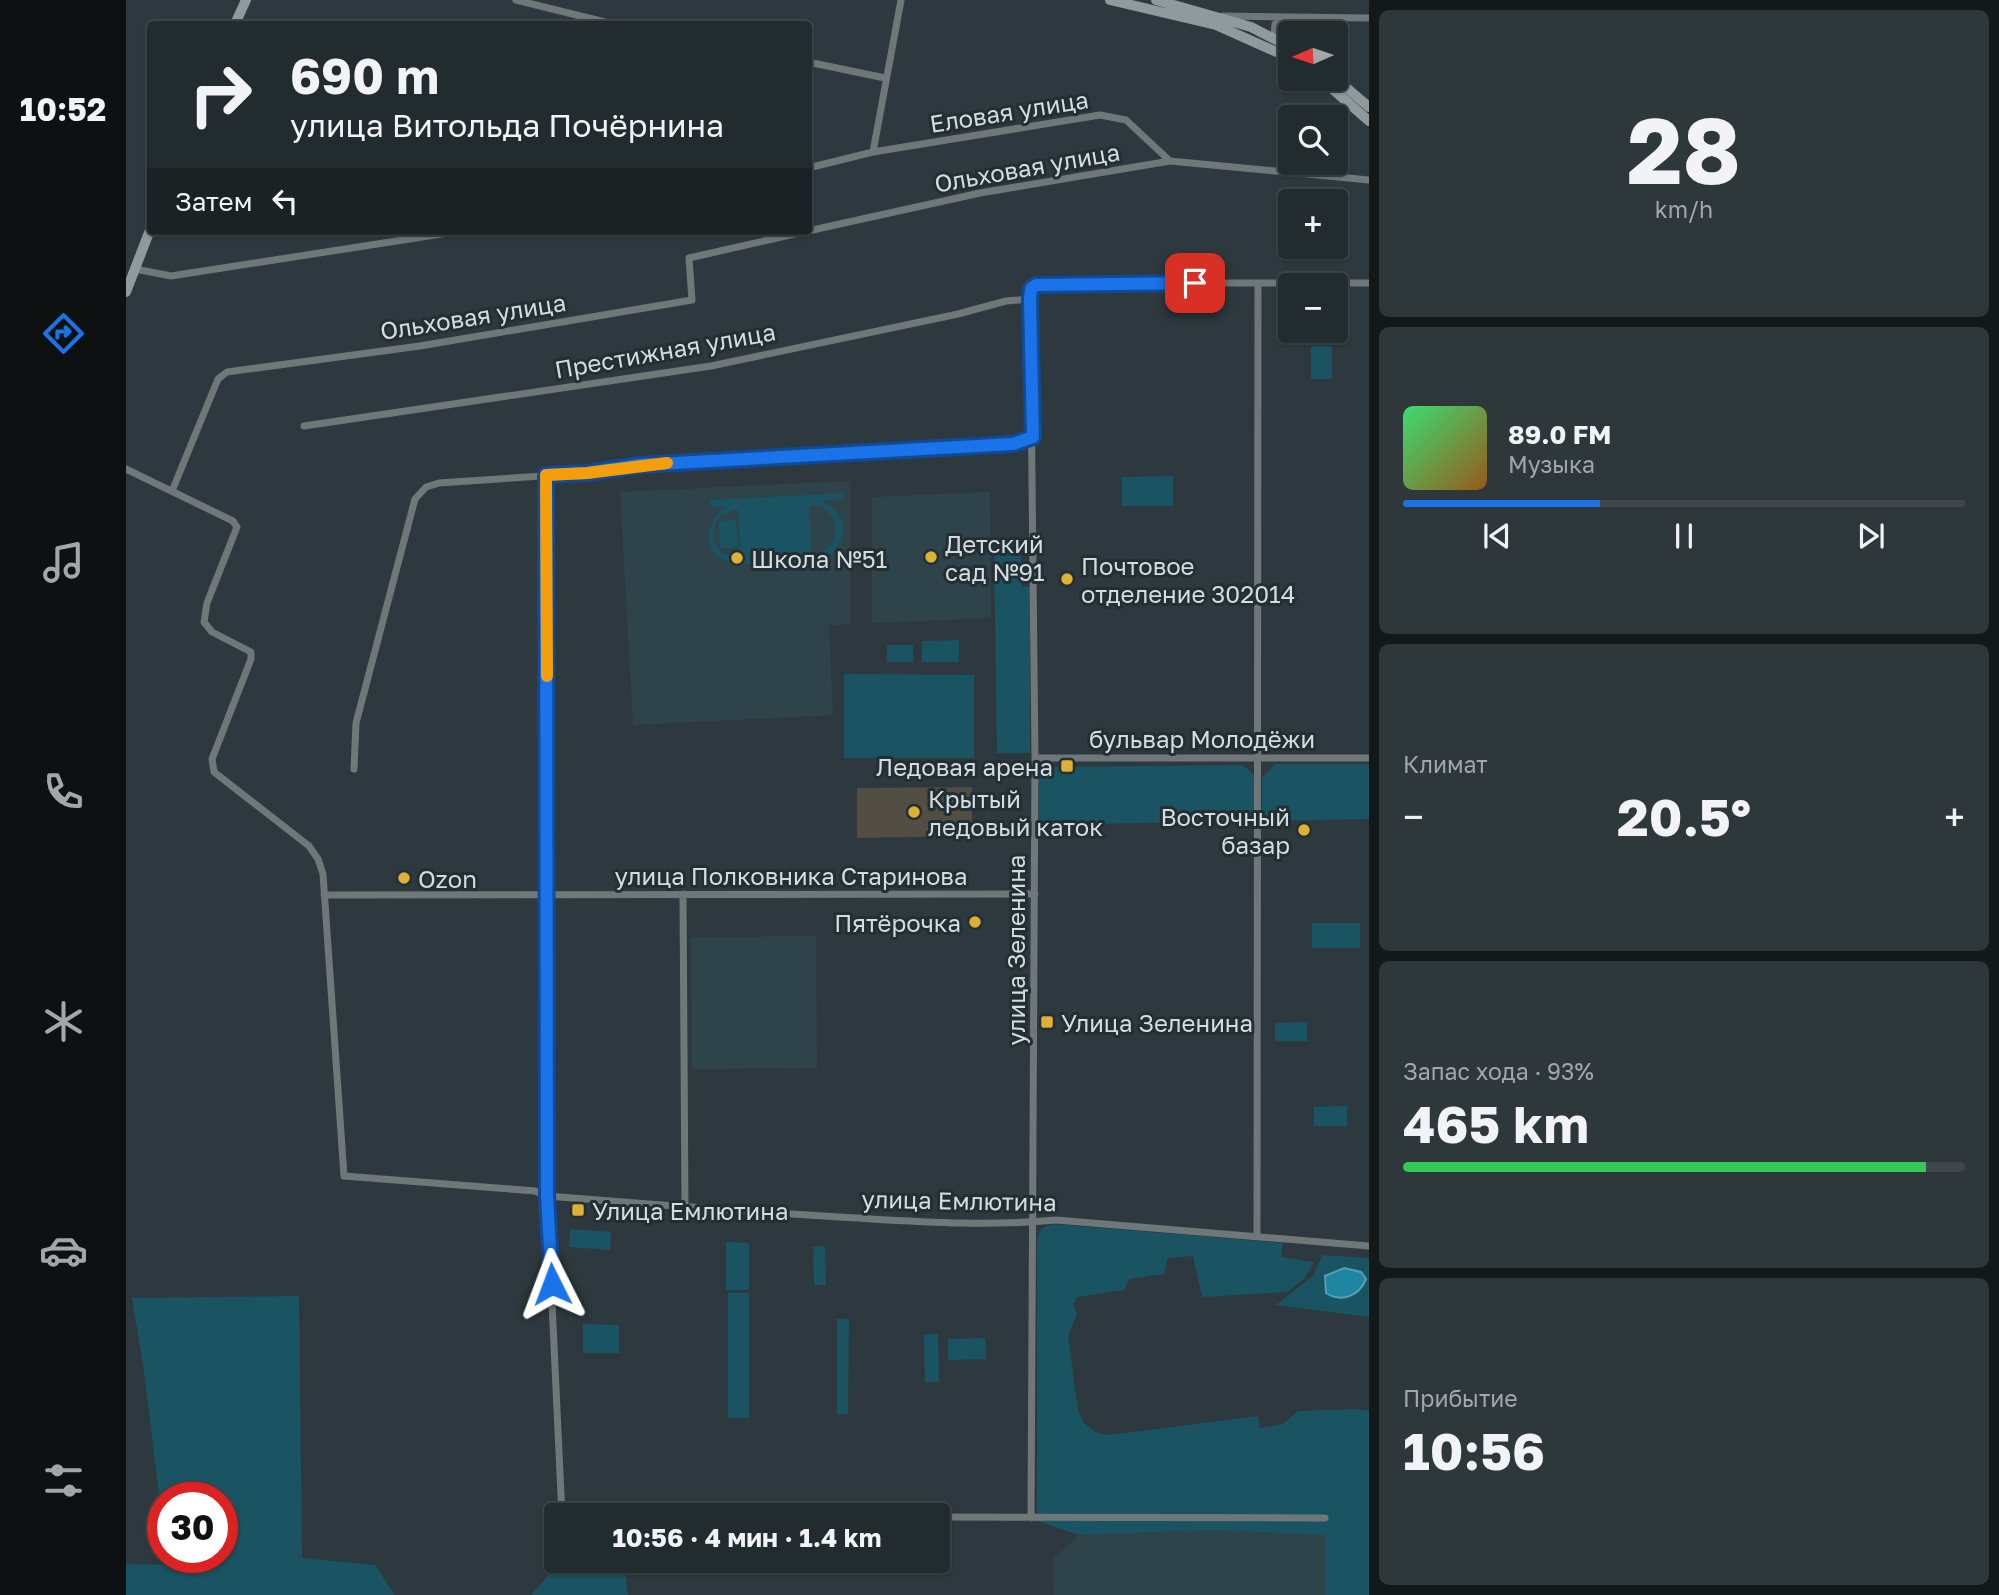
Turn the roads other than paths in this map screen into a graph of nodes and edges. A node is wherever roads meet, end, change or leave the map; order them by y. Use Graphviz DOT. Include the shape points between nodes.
graph roads {
  1 [pos="246,0"];
  2 [pos="516,0"];
  3 [pos="901,0"];
  4 [pos="1110,0"];
  5 [pos="1156,0"];
  6 [pos="1219,16"];
  7 [pos="1284,18"];
  8 [pos="1369,18"];
  9 [pos="236,21"];
  10 [pos="601,21"];
  11 [pos="1280,21"];
  12 [pos="1278,22"];
  13 [pos="1278,39"];
  14 [pos="1278,40"];
  15 [pos="1278,53"];
  16 [pos="812,63"];
  17 [pos="885,78"];
  18 [pos="1348,89"];
  19 [pos="1335,91"];
  20 [pos="1369,107"];
  21 [pos="1369,121"];
  22 [pos="873,152"];
  23 [pos="1170,160"];
  24 [pos="812,167"];
  25 [pos="1369,180"];
  26 [pos="812,230"];
  27 [pos="148,235"];
  28 [pos="435,235"];
  29 [pos="790,235"];
  30 [pos="135,268"];
  31 [pos="1258,282"];
  32 [pos="1369,283"];
  33 [pos="126,292"];
  34 [pos="1030,299"];
  35 [pos="304,426"];
  36 [pos="1033,437"];
  37 [pos="126,469"];
  38 [pos="546,475"];
  39 [pos="172,491"];
  40 [pos="1258,757"];
  41 [pos="1035,758"];
  42 [pos="1369,758"];
  43 [pos="354,769"];
  44 [pos="547,893"];
  45 [pos="683,894"];
  46 [pos="1035,894"];
  47 [pos="324,895"];
  48 [pos="547,1196"];
  49 [pos="685,1209"];
  50 [pos="1032,1222"];
  51 [pos="1257,1236"];
  52 [pos="1369,1246"];
  53 [pos="561,1503"];
  54 [pos="950,1517"];
  55 [pos="1031,1518"];
  56 [pos="1325,1518"];
  1 -- 9 [label="main road"];
  2 -- 10 [label="street"];
  3 -- 17 [label="street"];
  4 -- 15 [label="main road" via="1216,25"];
  5 -- 6 [label="main road"];
  6 -- 7 [label="street"];
  6 -- 14 [label="main road"];
  7 -- 8 [label="street"];
  7 -- 11 [label="street"];
  12 -- 13 [label="street" via="1274,34"];
  16 -- 17 [label="street"];
  17 -- 22 [label="street"];
  18 -- 20 [label="main road"];
  19 -- 21 [label="main road"];
  22 -- 23 [label="street, Еловая улица" via="1100,115 1126,120"];
  22 -- 24 [label="street, Еловая улица"];
  23 -- 25 [label="street"];
  23 -- 26 [label="street, Ольховая улица" via="980,192"];
  27 -- 30 [label="main road"];
  28 -- 30 [label="street" via="171,276"];
  29 -- 39 [label="street, Ольховая улица" via="689,258 692,300 420,346 227,372 218,379"];
  30 -- 33 [label="main road"];
  31 -- 32 [label="street"];
  31 -- 34 [label="street" via="1042,283 1031,289"];
  31 -- 40 [label="street"];
  34 -- 35 [label="street, Престижная улица" via="711,366"];
  34 -- 36 [label="street, улица Зеленина"];
  36 -- 38 [label="street" via="1013,444 639,465"];
  36 -- 41 [label="street, улица Зеленина"];
  37 -- 39 [label="street"];
  38 -- 43 [label="street" via="439,483 420,492 412,507 356,723"];
  38 -- 44 [label="street"];
  39 -- 47 [label="street" via="237,527 204,622 212,632 251,652 251,659 212,759 214,772 309,846 321,867"];
  40 -- 41 [label="street, бульвар Молодёжи"];
  40 -- 42 [label="street, бульвар Молодёжи"];
  40 -- 51 [label="street"];
  41 -- 46 [label="street, улица Зеленина"];
  44 -- 45 [label="street, улица Полковника Старинова"];
  44 -- 47 [label="street, улица Полковника Старинова"];
  44 -- 48 [label="street"];
  45 -- 46 [label="street, улица Полковника Старинова"];
  45 -- 49 [label="street"];
  46 -- 50 [label="street, улица Зеленина"];
  47 -- 48 [label="street, улица Емлютина" via="344,1176 535,1191"];
  48 -- 49 [label="street, улица Емлютина"];
  48 -- 53 [label="street"];
  49 -- 50 [label="street, улица Емлютина"];
  50 -- 51 [label="street, улица Емлютина"];
  50 -- 55 [label="street, улица Зеленина"];
  51 -- 52 [label="street, улица Емлютина"];
  54 -- 55 [label="street"];
  55 -- 56 [label="street"];
}
